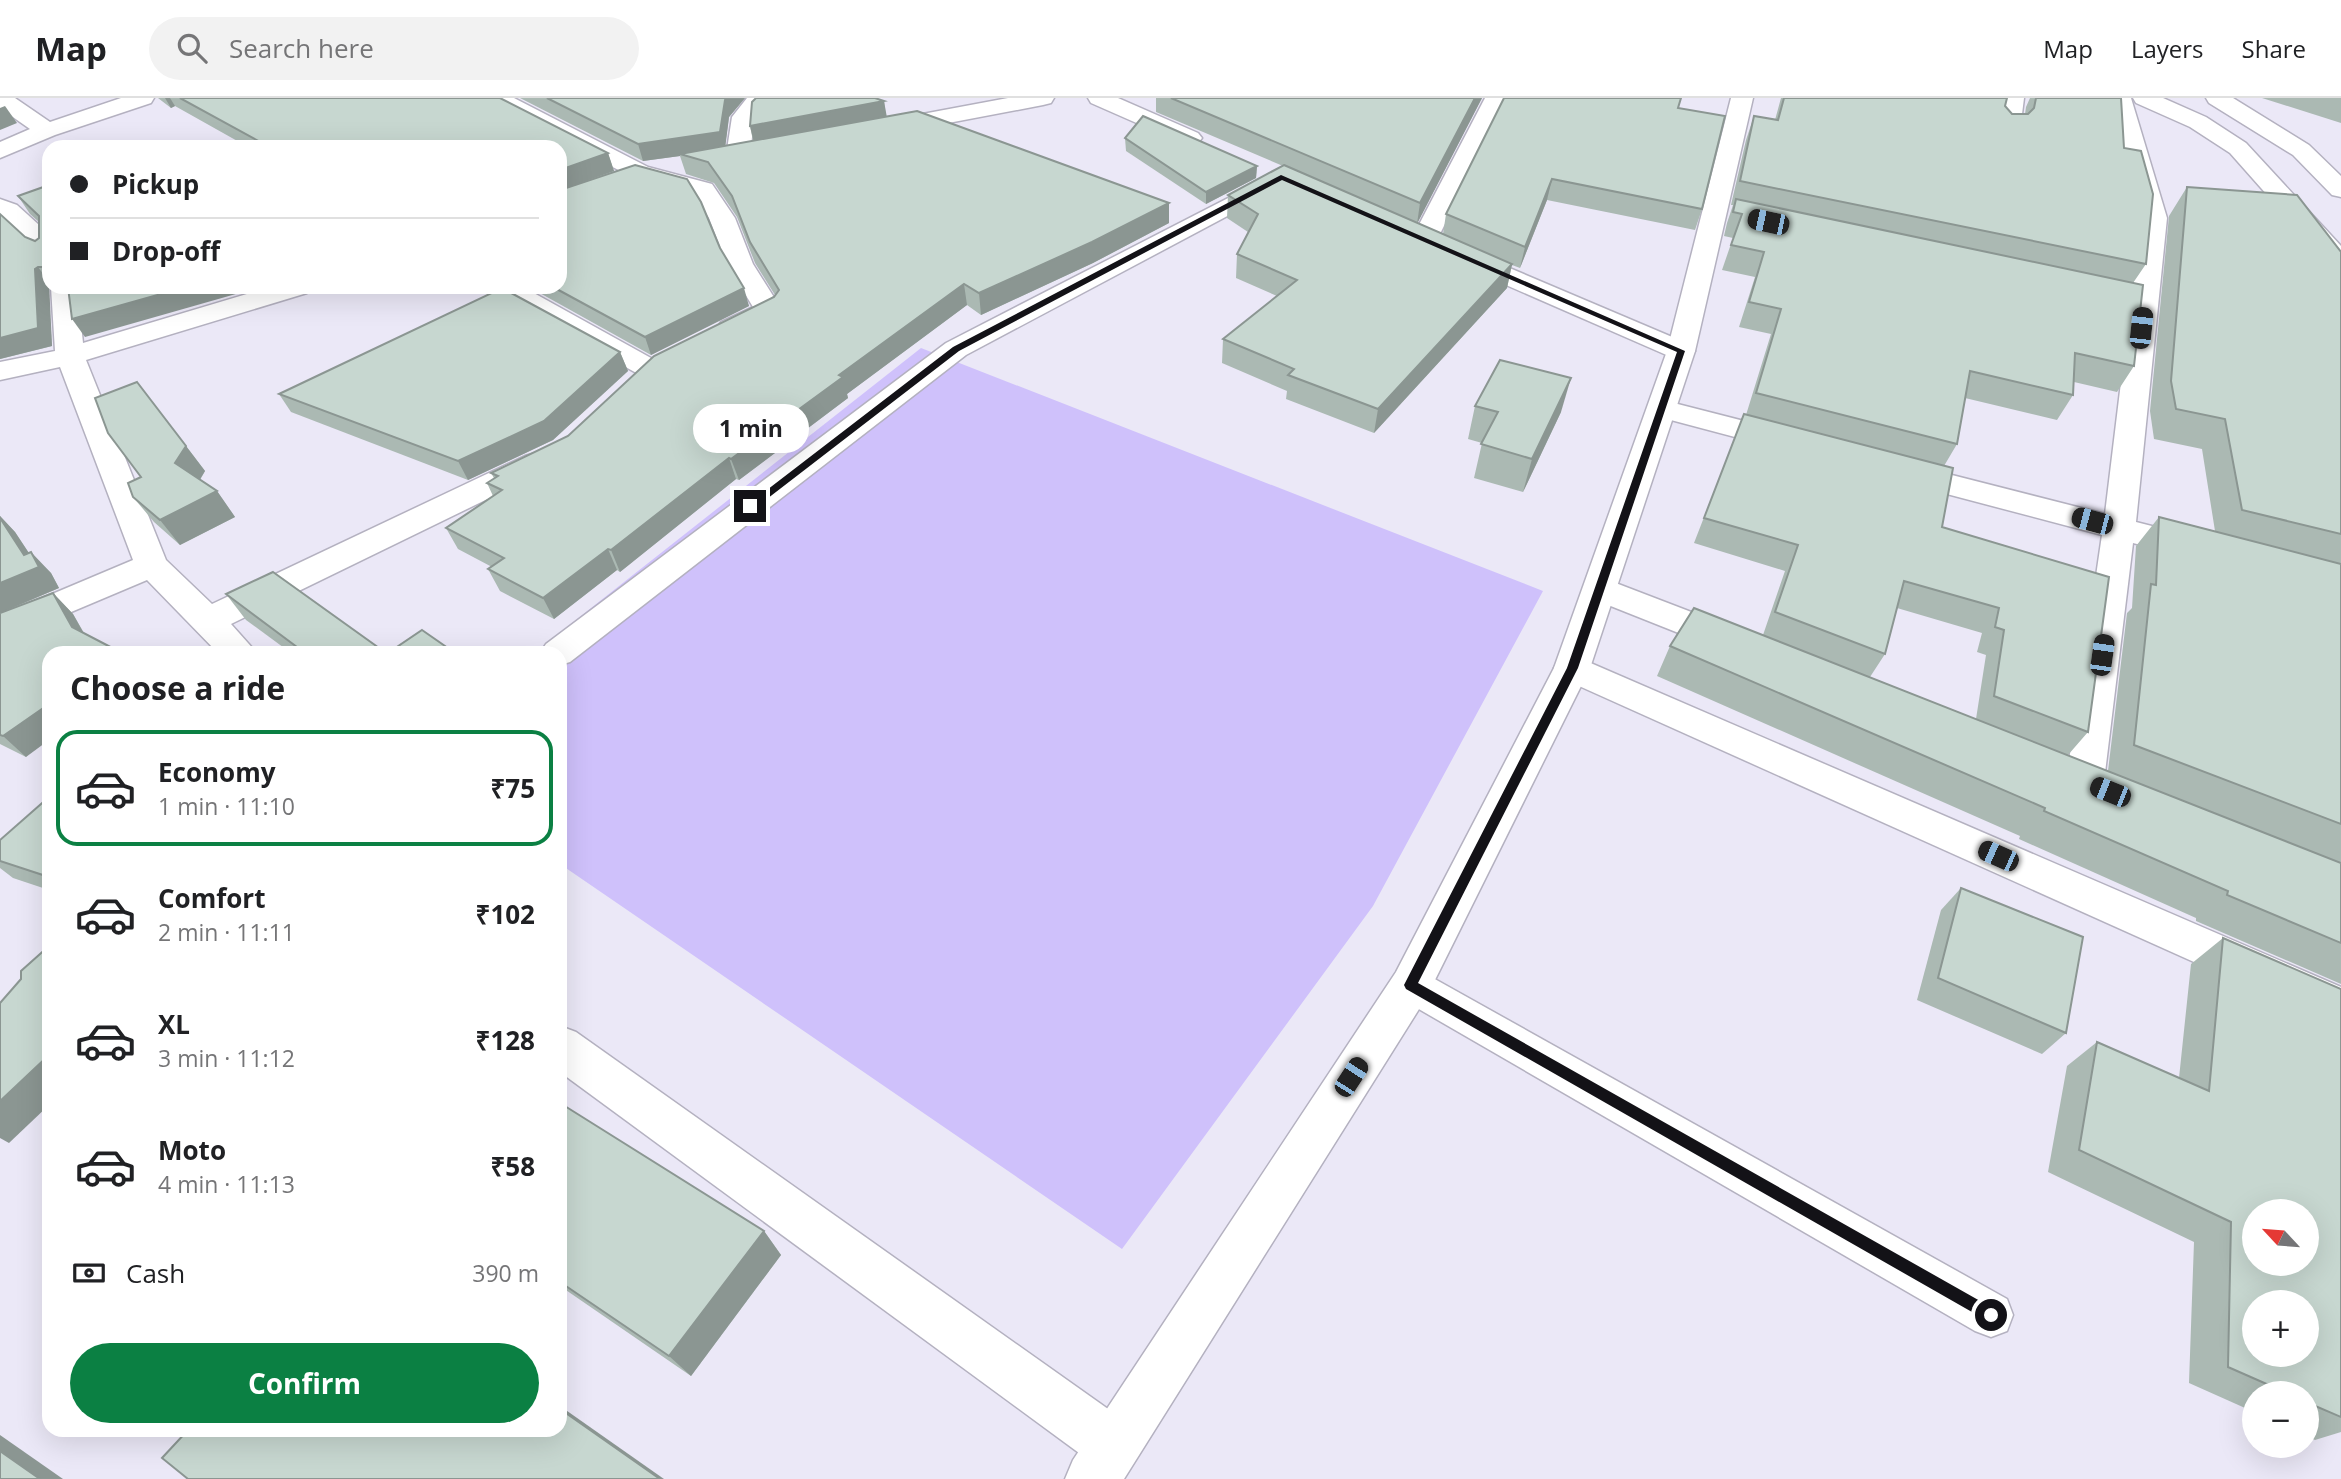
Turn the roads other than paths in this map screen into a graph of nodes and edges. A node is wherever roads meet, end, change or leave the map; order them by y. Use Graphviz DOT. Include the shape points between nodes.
graph roads {
  1 [pos="0,98"];
  2 [pos="143,98"];
  3 [pos="502,98"];
  4 [pos="759,98"];
  5 [pos="1042,98"];
  6 [pos="1099,98"];
  7 [pos="1496,98"];
  8 [pos="1742,98"];
  9 [pos="2013,98"];
  10 [pos="2120,98"];
  11 [pos="2144,98"];
  12 [pos="2217,98"];
  13 [pos="47,130"];
  14 [pos="2008,130"];
  15 [pos="857,133"];
  16 [pos="1208,146"];
  17 [pos="2238,148"];
  18 [pos="2301,150"];
  19 [pos="0,151"];
  20 [pos="764,151"];
  21 [pos="738,156"];
  22 [pos="2341,157"];
  23 [pos="713,160"];
  24 [pos="689,164"];
  25 [pos="1257,167"];
  26 [pos="640,172"];
  27 [pos="606,184"];
  28 [pos="2341,190"];
  29 [pos="0,206"];
  30 [pos="1401,229"];
  31 [pos="1424,240"];
  32 [pos="42,242"];
  33 [pos="2341,262"];
  34 [pos="65,294"];
  35 [pos="275,294"];
  36 [pos="515,294"];
  37 [pos="709,339"];
  38 [pos="1681,351"];
  39 [pos="70,356"];
  40 [pos="0,371"];
  41 [pos="652,371"];
  42 [pos="1662,409"];
  43 [pos="1810,448"];
  44 [pos="565,449"];
  45 [pos="1877,465"];
  46 [pos="2119,528"];
  47 [pos="2224,556"];
  48 [pos="152,565"];
  49 [pos="1600,589"];
  50 [pos="207,621"];
  51 [pos="0,630"];
  52 [pos="232,646"];
  53 [pos="567,646"];
  54 [pos="1766,655"];
  55 [pos="1572,668"];
  56 [pos="2046,766"];
  57 [pos="1411,985"];
  58 [pos="2341,1008"];
  59 [pos="567,1051"];
  60 [pos="1991,1315"];
  61 [pos="1102,1462"];
  1 -- 13 [label="street"];
  2 -- 13 [label="street"];
  3 -- 26 [label="street"];
  4 -- 21 [label="street" via="743,117"];
  5 -- 15 [label="street"];
  6 -- 16 [label="street"];
  7 -- 31 [label="street"];
  8 -- 38 [label="street" via="1727,214"];
  9 -- 14 [label="street"];
  10 -- 46 [label="street" via="2154,218 2131,300"];
  11 -- 17 [label="street" via="2198,122"];
  12 -- 18 [label="street"];
  13 -- 19 [label="street"];
  17 -- 18 [label="street"];
  17 -- 33 [label="street"];
  18 -- 22 [label="street"];
  18 -- 28 [label="street"];
  20 -- 21 [label="street"];
  21 -- 23 [label="street"];
  24 -- 26 [label="street"];
  25 -- 53 [label="street" via="1287,180 956,349"];
  26 -- 27 [label="street"];
  26 -- 37 [label="street" via="703,188 768,310"];
  29 -- 32 [label="street"];
  30 -- 31 [label="street"];
  31 -- 38 [label="street"];
  34 -- 39 [label="street"];
  35 -- 39 [label="street"];
  36 -- 41 [label="street"];
  38 -- 42 [label="street"];
  39 -- 40 [label="street"];
  39 -- 48 [label="street"];
  42 -- 43 [label="street"];
  42 -- 49 [label="street"];
  44 -- 50 [label="street"];
  45 -- 46 [label="street"];
  46 -- 47 [label="street"];
  46 -- 56 [label="street" via="2098,787"];
  48 -- 50 [label="street"];
  48 -- 51 [label="street"];
  49 -- 54 [label="street"];
  49 -- 55 [label="street"];
  50 -- 52 [label="street"];
  55 -- 57 [label="street"];
  55 -- 58 [label="street"];
  57 -- 60 [label="lane"];
  57 -- 61 [label="street"];
  59 -- 61 [label="street"];
}
